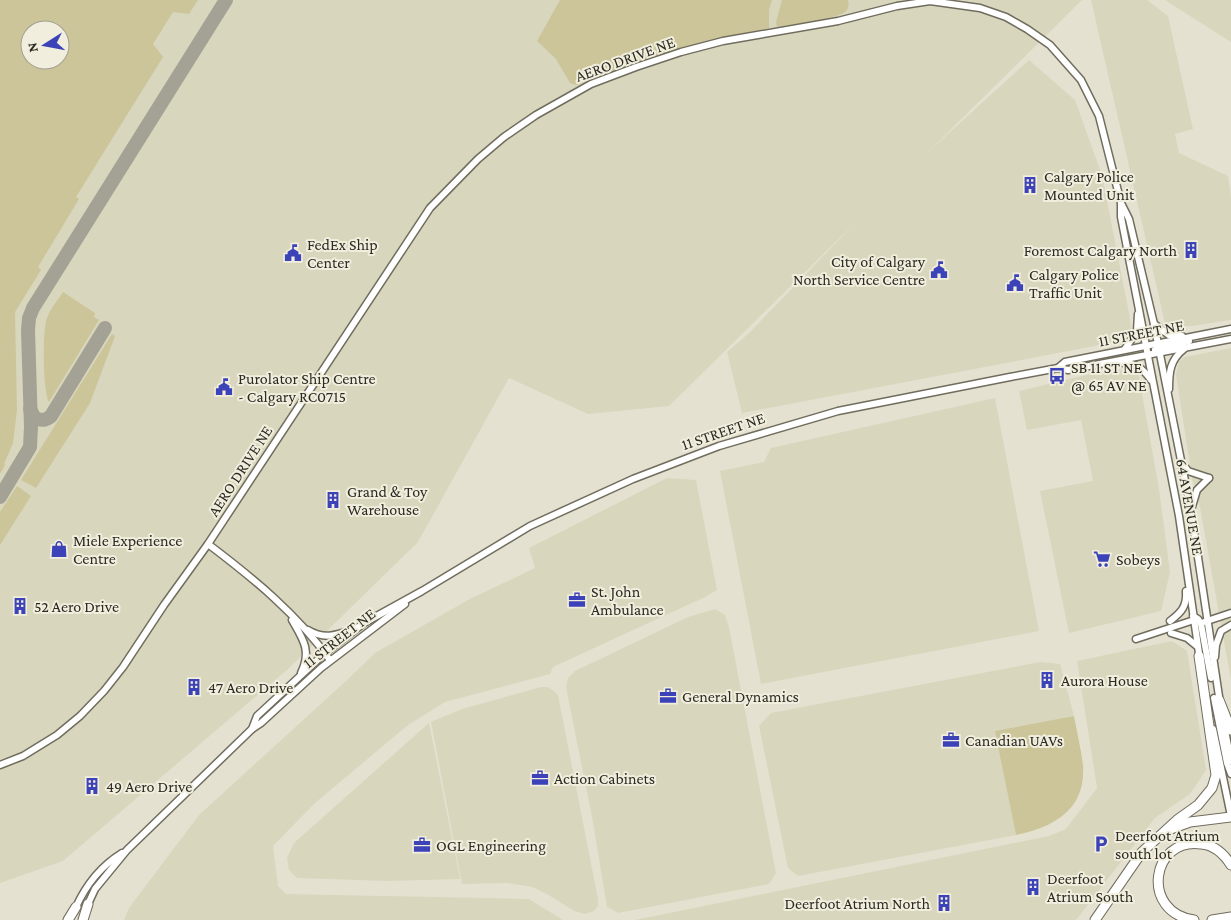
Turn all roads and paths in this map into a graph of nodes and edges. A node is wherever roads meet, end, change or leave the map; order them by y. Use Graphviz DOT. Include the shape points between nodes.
graph roads {
  1 [pos="860,15"];
  2 [pos="1121,203"];
  3 [pos="1138,301"];
  4 [pos="1154,324"];
  5 [pos="1231,330"];
  6 [pos="1193,336"];
  7 [pos="1231,339"];
  8 [pos="1147,346"];
  9 [pos="1159,348"];
  10 [pos="1186,348"];
  11 [pos="1125,349"];
  12 [pos="1149,355"];
  13 [pos="1109,362"];
  14 [pos="1058,368"];
  15 [pos="1153,384"];
  16 [pos="1170,405"];
  17 [pos="1180,460"];
  18 [pos="1191,511"];
  19 [pos="1181,535"];
  20 [pos="208,544"];
  21 [pos="422,591"];
  22 [pos="283,606"];
  23 [pos="1231,613"];
  24 [pos="1170,621"];
  25 [pos="1198,621"];
  26 [pos="1231,625"];
  27 [pos="302,627"];
  28 [pos="356,628"];
  29 [pos="1170,633"];
  30 [pos="1136,639"];
  31 [pos="1198,652"];
  32 [pos="325,653"];
  33 [pos="330,660"];
  34 [pos="1214,671"];
  35 [pos="298,678"];
  36 [pos="1219,700"];
  37 [pos="252,729"];
  38 [pos="1231,730"];
  39 [pos="1231,761"];
  40 [pos="0,765"];
  41 [pos="1231,774"];
  42 [pos="1231,816"];
  43 [pos="1163,832"];
  44 [pos="127,850"];
  45 [pos="1231,865"];
  46 [pos="88,904"];
  47 [pos="76,907"];
  48 [pos="1231,917"];
  49 [pos="68,920"];
  50 [pos="72,920"];
  51 [pos="82,920"];
  52 [pos="1094,920"];
  53 [pos="1194,920"];
  54 [pos="1212,920"];
  1 -- 2 [label="street, 64 AVENUE NE" via="930,1 980,8 1006,17 1050,45 1081,80 1099,116"];
  1 -- 20 [label="street, AERO DRIVE NE" via="723,41 636,67 570,94 504,137 430,208"];
  2 -- 3 [label="street, 64 AVENUE NE"];
  2 -- 4 [label="street, 64 AVENUE NE" via="1129,219"];
  3 -- 8 [label="street, 64 AVENUE NE"];
  3 -- 11 [label="street" via="1137,331"];
  4 -- 6 [label="street" via="1170,335"];
  4 -- 9 [label="street, 64 AVENUE NE"];
  5 -- 6 [label="street, 11 STREET NE"];
  5 -- 9 [label="street"];
  6 -- 9 [label="street, 11 STREET NE"];
  7 -- 10 [label="street, 11 STREET NE"];
  8 -- 9 [label="street, 11 STREET NE"];
  8 -- 11 [label="street, 11 STREET NE"];
  8 -- 12 [label="street, 64 AVENUE NE"];
  9 -- 10 [label="street, 11 STREET NE"];
  9 -- 12 [label="street"];
  9 -- 16 [label="street, 64 AVENUE NE"];
  10 -- 16 [label="street" via="1172,364"];
  11 -- 14 [label="street, 11 STREET NE" via="1065,362"];
  12 -- 13 [label="street, 11 STREET NE"];
  12 -- 15 [label="street, 64 AVENUE NE"];
  13 -- 14 [label="street, 11 STREET NE" via="1068,370"];
  13 -- 15 [label="street" via="1139,366"];
  14 -- 21 [label="street, 11 STREET NE" via="838,410 720,446 633,479 530,526"];
  15 -- 19 [label="street, 64 AVENUE NE"];
  16 -- 17 [label="street, 64 AVENUE NE"];
  17 -- 18 [label="street, 64 AVENUE NE"];
  17 -- 18 [label="street" via="1188,471 1209,478 1197,490"];
  18 -- 25 [label="street, 64 AVENUE NE" via="1206,613"];
  19 -- 24 [label="street" via="1179,547 1186,600 1181,613"];
  19 -- 25 [label="street, 64 AVENUE NE"];
  20 -- 22 [label="street"];
  20 -- 40 [label="street, AERO DRIVE NE" via="104,691 57,735 23,756"];
  21 -- 28 [label="street, 11 STREET NE"];
  21 -- 33 [label="street, 11 STREET NE"];
  22 -- 27 [label="street"];
  22 -- 35 [label="street" via="307,653"];
  23 -- 25 [label="street"];
  25 -- 30 [label="street"];
  25 -- 31 [label="street, 64 AVENUE NE"];
  25 -- 34 [label="street, 64 AVENUE NE"];
  25 -- 41 [label="street"];
  26 -- 34 [label="street" via="1221,631 1216,645"];
  27 -- 28 [label="street" via="325,636"];
  27 -- 32 [label="street"];
  28 -- 32 [label="street, 11 STREET NE"];
  29 -- 31 [label="street" via="1187,638"];
  31 -- 42 [label="street, 64 AVENUE NE"];
  31 -- 43 [label="highway" via="1216,775 1212,788 1198,805"];
  32 -- 33 [label="street"];
  32 -- 35 [label="street, 11 STREET NE"];
  33 -- 37 [label="street, 11 STREET NE"];
  34 -- 36 [label="street, 64 AVENUE NE"];
  35 -- 37 [label="street, 11 STREET NE" via="257,716"];
  36 -- 38 [label="highway"];
  36 -- 39 [label="street, 64 AVENUE NE"];
  37 -- 44 [label="street, 11 STREET NE"];
  42 -- 43 [label="highway" via="1190,822"];
  43 -- 52 [label="highway" via="1142,852"];
  44 -- 46 [label="street, 11 STREET NE" via="95,889"];
  44 -- 47 [label="street, 11 STREET NE" via="109,862 83,890"];
  45 -- 53 [label="highway" via="1219,851 1198,843 1179,847 1165,859 1158,877 1162,899 1175,914"];
  46 -- 51 [label="highway"];
  47 -- 49 [label="highway"];
  47 -- 50 [label="highway"];
  48 -- 54 [label="highway"];
}
